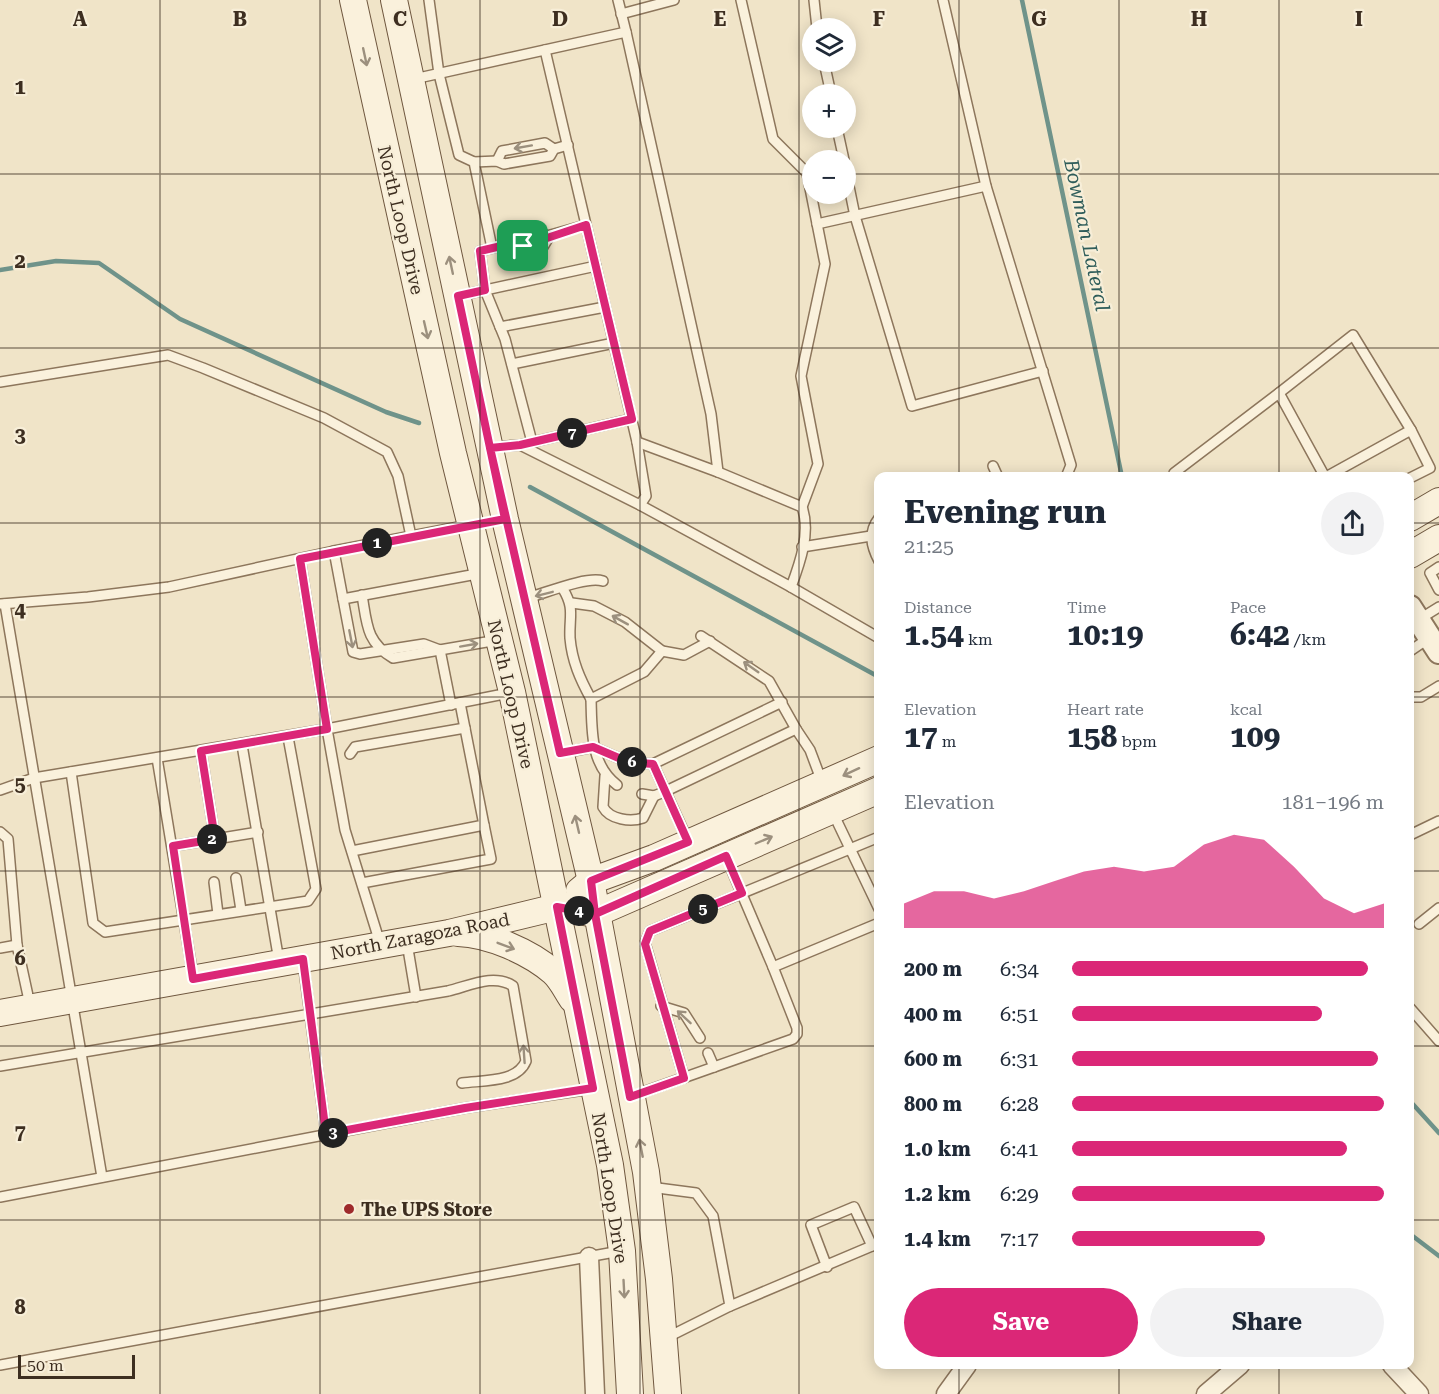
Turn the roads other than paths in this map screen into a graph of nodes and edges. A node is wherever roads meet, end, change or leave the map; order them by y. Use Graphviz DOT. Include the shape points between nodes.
graph roads {
  1 [pos="353,0"];
  2 [pos="394,0"];
  3 [pos="429,0"];
  4 [pos="618,0"];
  5 [pos="674,0"];
  6 [pos="741,0"];
  7 [pos="814,0"];
  8 [pos="943,0"];
  9 [pos="621,14"];
  10 [pos="816,18"];
  11 [pos="626,32"];
  12 [pos="545,50"];
  13 [pos="439,74"];
  14 [pos="411,79"];
  15 [pos="568,145"];
  16 [pos="474,162"];
  17 [pos="986,186"];
  18 [pos="853,204"];
  19 [pos="855,216"];
  20 [pos="817,224"];
  21 [pos="586,225"];
  22 [pos="549,235"];
  23 [pos="504,245"];
  24 [pos="492,248"];
  25 [pos="596,266"];
  26 [pos="485,290"];
  27 [pos="458,296"];
  28 [pos="605,307"];
  29 [pos="500,327"];
  30 [pos="614,343"];
  31 [pos="512,364"];
  32 [pos="1043,371"];
  33 [pos="0,382"];
  34 [pos="1279,393"];
  35 [pos="632,419"];
  36 [pos="1411,430"];
  37 [pos="532,442"];
  38 [pos="637,442"];
  39 [pos="520,445"];
  40 [pos="490,448"];
  41 [pos="993,466"];
  42 [pos="718,472"];
  43 [pos="996,472"];
  44 [pos="1068,472"];
  45 [pos="1175,472"];
  46 [pos="1322,472"];
  47 [pos="1334,472"];
  48 [pos="1414,476"];
  49 [pos="640,505"];
  50 [pos="802,507"];
  51 [pos="505,519"];
  52 [pos="471,525"];
  53 [pos="874,525"];
  54 [pos="411,536"];
  55 [pos="871,536"];
  56 [pos="1439,538"];
  57 [pos="874,545"];
  58 [pos="802,547"];
  59 [pos="334,551"];
  60 [pos="1414,553"];
  61 [pos="300,559"];
  62 [pos="1439,567"];
  63 [pos="483,573"];
  64 [pos="603,580"];
  65 [pos="791,587"];
  66 [pos="563,589"];
  67 [pos="1439,590"];
  68 [pos="362,596"];
  69 [pos="343,599"];
  70 [pos="524,599"];
  71 [pos="572,603"];
  72 [pos="2,604"];
  73 [pos="1439,608"];
  74 [pos="1424,629"];
  75 [pos="874,635"];
  76 [pos="701,636"];
  77 [pos="499,639"];
  78 [pos="710,641"];
  79 [pos="1414,645"];
  80 [pos="379,650"];
  81 [pos="440,650"];
  82 [pos="662,651"];
  83 [pos="1439,686"];
  84 [pos="512,692"];
  85 [pos="1414,696"];
  86 [pos="591,699"];
  87 [pos="782,702"];
  88 [pos="455,704"];
  89 [pos="465,728"];
  90 [pos="327,729"];
  91 [pos="796,729"];
  92 [pos="288,737"];
  93 [pos="242,745"];
  94 [pos="593,747"];
  95 [pos="201,751"];
  96 [pos="560,753"];
  97 [pos="350,754"];
  98 [pos="157,758"];
  99 [pos="874,761"];
  100 [pos="653,764"];
  101 [pos="343,765"];
  102 [pos="71,772"];
  103 [pos="336,775"];
  104 [pos="605,776"];
  105 [pos="34,778"];
  106 [pos="823,784"];
  107 [pos="617,785"];
  108 [pos="0,790"];
  109 [pos="664,792"];
  110 [pos="874,792"];
  111 [pos="642,794"];
  112 [pos="654,796"];
  113 [pos="832,811"];
  114 [pos="1439,820"];
  115 [pos="484,825"];
  116 [pos="0,832"];
  117 [pos="258,832"];
  118 [pos="1414,833"];
  119 [pos="229,837"];
  120 [pos="211,839"];
  121 [pos="874,839"];
  122 [pos="688,842"];
  123 [pos="173,846"];
  124 [pos="231,848"];
  125 [pos="850,849"];
  126 [pos="209,851"];
  127 [pos="352,851"];
  128 [pos="726,856"];
  129 [pos="0,862"];
  130 [pos="10,865"];
  131 [pos="236,878"];
  132 [pos="591,881"];
  133 [pos="213,882"];
  134 [pos="362,883"];
  135 [pos="742,893"];
  136 [pos="874,899"];
  137 [pos="269,906"];
  138 [pos="557,907"];
  139 [pos="1439,908"];
  140 [pos="241,910"];
  141 [pos="218,914"];
  142 [pos="595,914"];
  143 [pos="184,919"];
  144 [pos="1419,924"];
  145 [pos="874,925"];
  146 [pos="449,933"];
  147 [pos="407,940"];
  148 [pos="17,945"];
  149 [pos="381,945"];
  150 [pos="0,948"];
  151 [pos="291,961"];
  152 [pos="773,967"];
  153 [pos="193,979"];
  154 [pos="416,997"];
  155 [pos="72,1001"];
  156 [pos="576,1004"];
  157 [pos="661,1006"];
  158 [pos="31,1008"];
  159 [pos="0,1013"];
  160 [pos="1414,1013"];
  161 [pos="310,1014"];
  162 [pos="700,1038"];
  163 [pos="1439,1041"];
  164 [pos="81,1051"];
  165 [pos="708,1053"];
  166 [pos="0,1066"];
  167 [pos="714,1067"];
  168 [pos="684,1078"];
  169 [pos="462,1083"];
  170 [pos="593,1088"];
  171 [pos="630,1097"];
  172 [pos="326,1134"];
  173 [pos="102,1177"];
  174 [pos="648,1187"];
  175 [pos="0,1197"];
  176 [pos="874,1242"];
  177 [pos="874,1246"];
  178 [pos="622,1251"];
  179 [pos="589,1257"];
  180 [pos="827,1267"];
  181 [pos="730,1306"];
  182 [pos="664,1340"];
  183 [pos="0,1365"];
  184 [pos="964,1369"];
  185 [pos="1234,1369"];
  186 [pos="1396,1369"];
  187 [pos="595,1394"];
  188 [pos="630,1394"];
  189 [pos="668,1394"];
  190 [pos="946,1394"];
  191 [pos="1206,1394"];
  192 [pos="1419,1394"];
  1 -- 52 [label="main road, North Loop Drive, one-way"];
  2 -- 14 [label="main road, North Loop Drive"];
  3 -- 13 [label="lane"];
  4 -- 9 [label="lane"];
  5 -- 9 [label="lane"];
  6 -- 20 [label="lane" via="773,139 807,173"];
  7 -- 10 [label="lane"];
  8 -- 17 [label="lane"];
  9 -- 11 [label="lane"];
  11 -- 12 [label="lane"];
  11 -- 42 [label="lane" via="711,414"];
  12 -- 13 [label="lane"];
  12 -- 15 [label="lane"];
  13 -- 14 [label="lane"];
  13 -- 16 [label="lane" via="459,156"];
  27 -- 14 [label="main road, North Loop Drive, one-way"];
  15 -- 16 [label="lane" via="554,149 550,156 504,164"];
  15 -- 21 [label="lane"];
  16 -- 24 [label="lane"];
  17 -- 19 [label="lane"];
  17 -- 32 [label="lane"];
  18 -- 19 [label="lane"];
  19 -- 20 [label="lane"];
  19 -- 32 [label="lane" via="912,406"];
  20 -- 50 [label="lane" via="825,264 801,376 818,464"];
  21 -- 22 [label="lane"];
  21 -- 25 [label="lane"];
  22 -- 23 [label="lane" via="523,246"];
  22 -- 23 [label="lane" via="543,247 520,255"];
  23 -- 24 [label="lane"];
  24 -- 26 [label="lane" via="480,251"];
  25 -- 26 [label="lane"];
  25 -- 28 [label="lane"];
  26 -- 27 [label="lane"];
  26 -- 29 [label="lane"];
  27 -- 40 [label="main road, North Loop Drive"];
  28 -- 29 [label="lane"];
  28 -- 30 [label="lane"];
  29 -- 31 [label="lane"];
  30 -- 31 [label="lane"];
  30 -- 35 [label="lane"];
  31 -- 37 [label="lane"];
  32 -- 44 [label="lane" via="1071,465"];
  33 -- 54 [label="lane" via="168,355 204,368 324,418 387,452 398,476"];
  34 -- 36 [label="lane" via="1353,335"];
  34 -- 45 [label="lane"];
  34 -- 46 [label="lane"];
  35 -- 37 [label="lane"];
  35 -- 38 [label="lane"];
  36 -- 47 [label="lane"];
  36 -- 48 [label="lane" via="1430,468"];
  37 -- 39 [label="lane"];
  38 -- 42 [label="lane"];
  38 -- 49 [label="lane" via="646,496"];
  39 -- 40 [label="lane"];
  39 -- 49 [label="lane"];
  40 -- 51 [label="main road, North Loop Drive"];
  41 -- 43 [label="lane"];
  42 -- 50 [label="lane"];
  49 -- 65 [label="lane"];
  50 -- 58 [label="lane" via="806,518"];
  51 -- 52 [label="main road"];
  51 -- 70 [label="main road, North Loop Drive"];
  52 -- 54 [label="lane"];
  52 -- 63 [label="main road, North Loop Drive"];
  53 -- 55 [label="lane"];
  54 -- 59 [label="lane"];
  55 -- 57 [label="lane"];
  55 -- 58 [label="lane"];
  56 -- 60 [label="main road"];
  58 -- 65 [label="lane"];
  59 -- 61 [label="lane"];
  59 -- 69 [label="lane"];
  61 -- 72 [label="lane" via="169,587"];
  61 -- 90 [label="lane"];
  62 -- 67 [label="lane" via="1430,573"];
  63 -- 68 [label="lane"];
  63 -- 77 [label="main road, North Loop Drive"];
  64 -- 66 [label="lane" via="582,581"];
  65 -- 75 [label="lane"];
  66 -- 70 [label="lane, one-way"];
  66 -- 71 [label="lane"];
  68 -- 69 [label="lane"];
  68 -- 80 [label="lane" via="369,634"];
  69 -- 80 [label="lane, one-way" via="353,652"];
  70 -- 96 [label="main road, North Loop Drive"];
  82 -- 71 [label="lane, one-way" via="625,621 594,606"];
  71 -- 86 [label="lane" via="570,638 576,671"];
  72 -- 105 [label="lane"];
  73 -- 74 [label="lane"];
  74 -- 79 [label="lane"];
  76 -- 78 [label="lane"];
  81 -- 77 [label="lane, one-way"];
  77 -- 84 [label="main road, North Loop Drive"];
  78 -- 82 [label="lane" via="684,655"];
  87 -- 78 [label="lane, one-way" via="769,681"];
  80 -- 81 [label="lane" via="424,644"];
  81 -- 88 [label="lane"];
  82 -- 86 [label="lane" via="644,672"];
  83 -- 85 [label="lane" via="1421,697"];
  84 -- 88 [label="lane"];
  84 -- 138 [label="main road, North Loop Drive"];
  86 -- 94 [label="lane"];
  87 -- 91 [label="lane"];
  87 -- 100 [label="lane"];
  88 -- 89 [label="lane"];
  88 -- 90 [label="lane"];
  89 -- 97 [label="lane" via="355,747"];
  89 -- 115 [label="lane"];
  90 -- 92 [label="lane"];
  90 -- 103 [label="lane"];
  91 -- 106 [label="lane" via="810,750"];
  91 -- 109 [label="lane"];
  92 -- 93 [label="lane"];
  92 -- 137 [label="lane" via="316,890 308,901"];
  93 -- 95 [label="lane"];
  93 -- 117 [label="lane"];
  94 -- 96 [label="lane"];
  94 -- 100 [label="lane" via="628,762"];
  94 -- 104 [label="lane"];
  95 -- 98 [label="lane"];
  95 -- 120 [label="lane"];
  132 -- 96 [label="main road, North Loop Drive, one-way"];
  98 -- 102 [label="lane"];
  98 -- 123 [label="lane"];
  99 -- 106 [label="main road, North Zaragoza Road, one-way"];
  100 -- 109 [label="lane"];
  101 -- 103 [label="lane"];
  102 -- 105 [label="lane"];
  102 -- 143 [label="lane" via="93,923 105,932"];
  103 -- 127 [label="lane"];
  104 -- 107 [label="lane"];
  104 -- 112 [label="lane" via="603,807 610,815 629,820 643,818"];
  105 -- 108 [label="lane"];
  105 -- 155 [label="lane"];
  106 -- 122 [label="main road, North Zaragoza Road"];
  109 -- 112 [label="lane"];
  109 -- 122 [label="lane"];
  110 -- 113 [label="main road"];
  111 -- 112 [label="lane"];
  113 -- 125 [label="lane"];
  128 -- 113 [label="main road, one-way"];
  114 -- 118 [label="lane"];
  115 -- 127 [label="lane"];
  115 -- 134 [label="lane" via="491,859"];
  116 -- 130 [label="lane" via="8,839"];
  117 -- 119 [label="lane"];
  117 -- 137 [label="lane"];
  119 -- 120 [label="lane"];
  119 -- 124 [label="lane"];
  120 -- 123 [label="lane"];
  120 -- 126 [label="lane"];
  121 -- 125 [label="lane"];
  122 -- 132 [label="main road, North Zaragoza Road"];
  123 -- 143 [label="lane"];
  125 -- 135 [label="lane"];
  125 -- 136 [label="lane"];
  127 -- 134 [label="lane"];
  128 -- 135 [label="lane"];
  128 -- 142 [label="main road"];
  129 -- 130 [label="lane"];
  130 -- 148 [label="lane"];
  131 -- 140 [label="lane"];
  132 -- 138 [label="main road, North Zaragoza Road"];
  132 -- 142 [label="main road, North Loop Drive"];
  133 -- 141 [label="lane"];
  134 -- 149 [label="lane"];
  135 -- 152 [label="lane"];
  135 -- 157 [label="lane" via="647,935 645,944"];
  137 -- 140 [label="lane"];
  137 -- 151 [label="lane"];
  138 -- 142 [label="main road, North Zaragoza Road"];
  138 -- 146 [label="main road, North Zaragoza Road"];
  138 -- 156 [label="main road, North Loop Drive"];
  139 -- 144 [label="lane"];
  140 -- 141 [label="lane"];
  141 -- 143 [label="lane"];
  142 -- 171 [label="main road, North Loop Drive"];
  143 -- 153 [label="lane"];
  145 -- 152 [label="lane"];
  146 -- 147 [label="main road, North Zaragoza Road"];
  146 -- 156 [label="main road, one-way" via="465,934 532,956 555,974"];
  147 -- 149 [label="main road, North Zaragoza Road"];
  147 -- 154 [label="lane"];
  148 -- 150 [label="lane"];
  148 -- 158 [label="lane"];
  149 -- 151 [label="main road, North Zaragoza Road"];
  151 -- 153 [label="main road, North Zaragoza Road"];
  151 -- 161 [label="lane"];
  152 -- 167 [label="lane" via="797,1034 793,1039"];
  153 -- 155 [label="main road, North Zaragoza Road"];
  154 -- 161 [label="lane"];
  169 -- 154 [label="lane, one-way" via="514,1076 523,1069 526,1061 513,986 504,980 492,980"];
  155 -- 158 [label="main road, North Zaragoza Road"];
  155 -- 164 [label="lane"];
  156 -- 170 [label="main road, North Loop Drive"];
  162 -- 157 [label="lane, one-way" via="684,1013"];
  157 -- 168 [label="lane"];
  158 -- 159 [label="main road, North Zaragoza Road"];
  160 -- 163 [label="lane"];
  161 -- 164 [label="lane"];
  161 -- 172 [label="lane"];
  164 -- 166 [label="lane"];
  164 -- 173 [label="lane"];
  165 -- 167 [label="lane"];
  167 -- 168 [label="lane"];
  168 -- 171 [label="lane"];
  170 -- 172 [label="lane"];
  170 -- 178 [label="main road, North Loop Drive" via="610,1165"];
  174 -- 171 [label="main road, North Loop Drive, one-way"];
  172 -- 173 [label="lane"];
  173 -- 175 [label="lane"];
  174 -- 181 [label="lane" via="696,1194 713,1216"];
  174 -- 182 [label="main road, North Loop Drive"];
  176 -- 180 [label="lane" via="854,1207 811,1225"];
  177 -- 180 [label="lane"];
  178 -- 179 [label="lane"];
  178 -- 188 [label="main road, North Loop Drive, one-way"];
  179 -- 183 [label="lane"];
  179 -- 187 [label="street"];
  180 -- 181 [label="lane"];
  181 -- 182 [label="lane"];
  182 -- 189 [label="main road, North Loop Drive"];
  184 -- 190 [label="street"];
  185 -- 191 [label="street"];
  186 -- 192 [label="street"];
}
